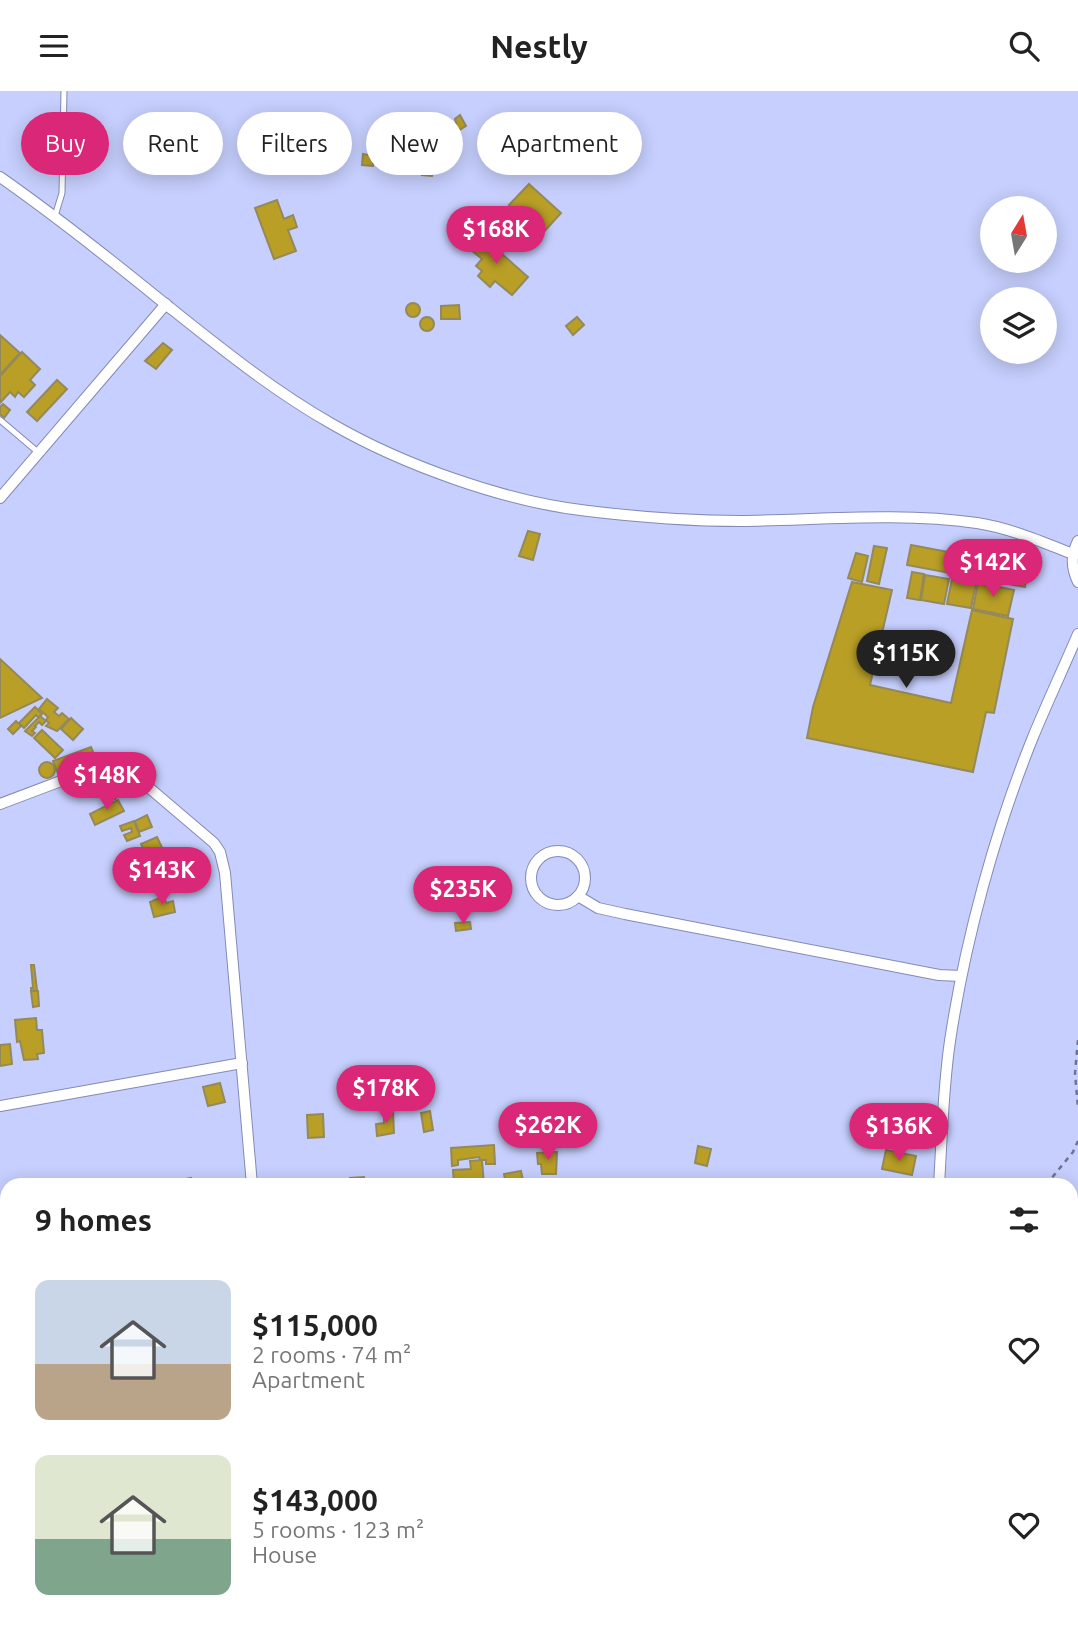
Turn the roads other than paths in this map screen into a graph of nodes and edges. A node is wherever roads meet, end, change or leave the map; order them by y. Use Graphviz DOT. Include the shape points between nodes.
graph roads {
  1 [pos="64,91"];
  2 [pos="0,177"];
  3 [pos="55,216"];
  4 [pos="166,304"];
  5 [pos="0,420"];
  6 [pos="39,453"];
  7 [pos="0,498"];
  8 [pos="1078,541"];
  9 [pos="1073,554"];
  10 [pos="1078,582"];
  11 [pos="1078,634"];
  12 [pos="0,804"];
  13 [pos="578,896"];
  14 [pos="961,976"];
  15 [pos="242,1063"];
  16 [pos="0,1106"];
  17 [pos="251,1178"];
  18 [pos="939,1178"];
  1 -- 3 [label="lane" via="62,193"];
  2 -- 3 [label="street"];
  3 -- 4 [label="street"];
  4 -- 6 [label="street"];
  4 -- 9 [label="street" via="264,380 332,424 385,451 518,498 585,511 737,521 921,518 980,523"];
  5 -- 6 [label="lane"];
  6 -- 7 [label="street"];
  8 -- 9 [label="street"];
  9 -- 10 [label="street"];
  11 -- 14 [label="street" via="1032,739"];
  12 -- 15 [label="street" via="106,764 120,763 214,843 225,873"];
  13 -- 13 [label="street" via="558,905 541,899 531,875 539,859 563,852 578,860 585,876"];
  13 -- 14 [label="street" via="598,908 625,914"];
  14 -- 18 [label="street" via="948,1053"];
  15 -- 16 [label="street"];
  15 -- 17 [label="street"];
}
